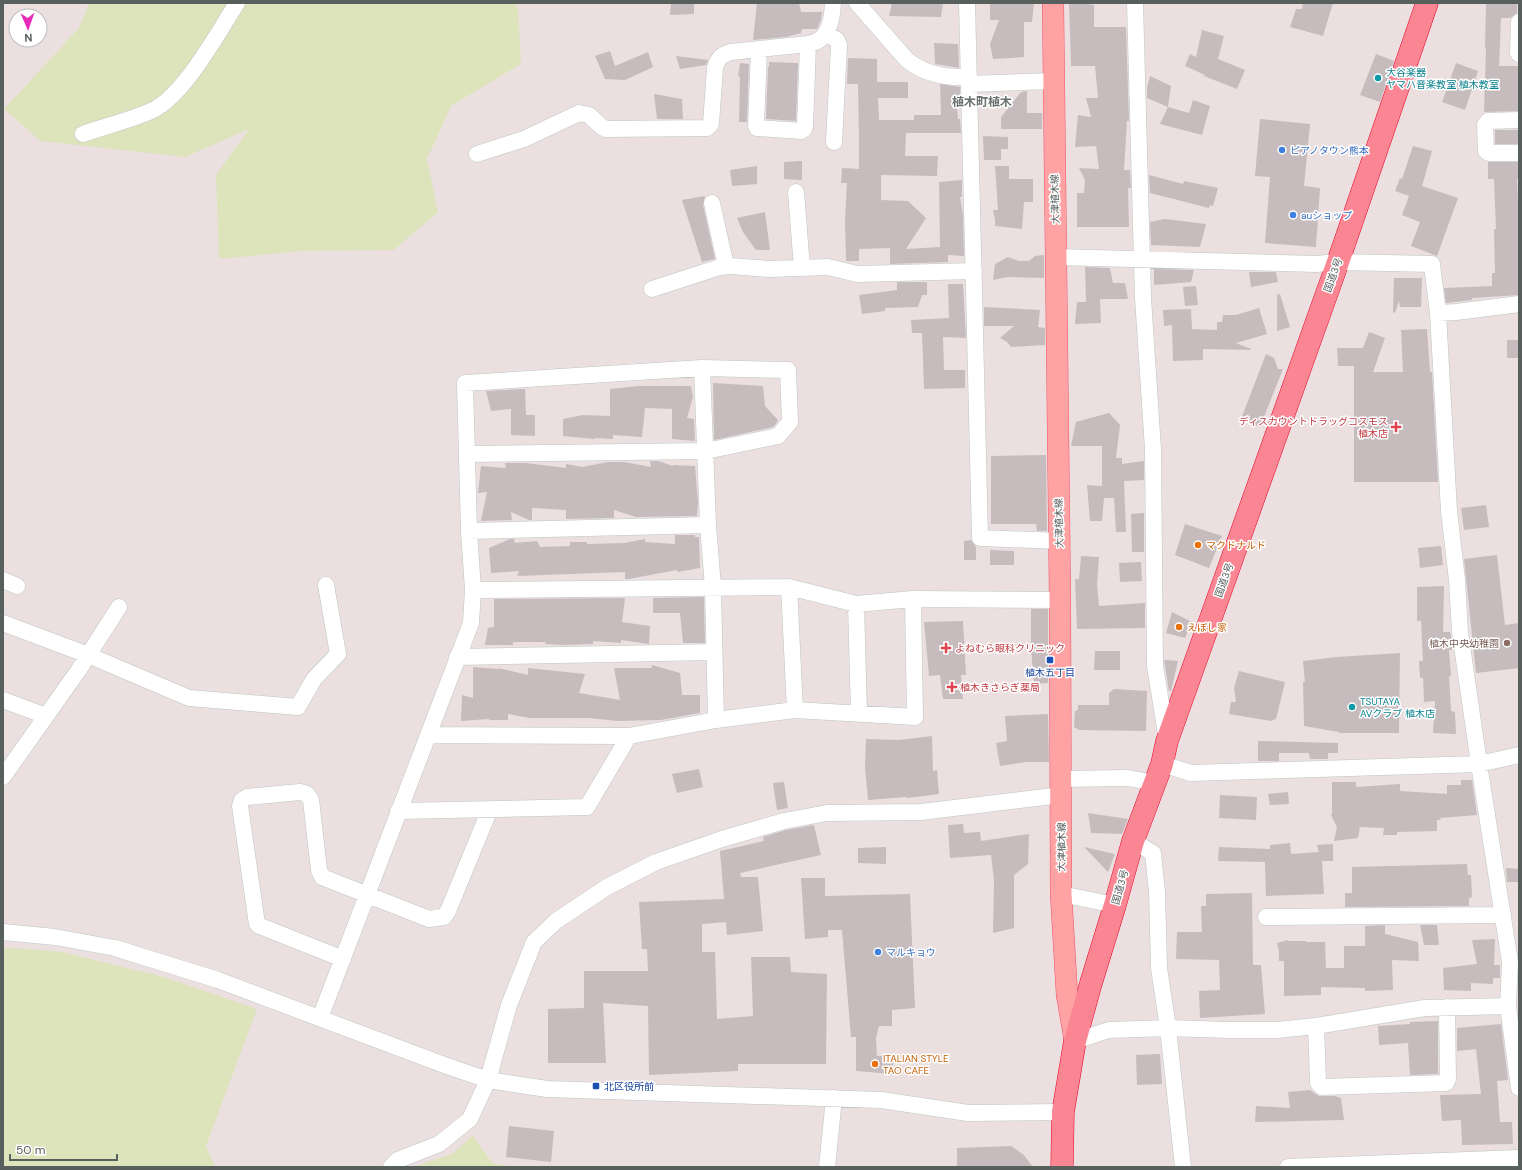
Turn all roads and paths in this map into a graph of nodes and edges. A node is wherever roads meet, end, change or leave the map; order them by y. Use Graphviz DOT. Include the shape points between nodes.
graph roads {
  1 [pos="238,3"];
  2 [pos="833,3"];
  3 [pos="857,3"];
  4 [pos="967,3"];
  5 [pos="1053,3"];
  6 [pos="1135,3"];
  7 [pos="1426,3"];
  8 [pos="1519,22"];
  9 [pos="826,33"];
  10 [pos="808,44"];
  11 [pos="759,49"];
  12 [pos="1519,54"];
  13 [pos="969,80"];
  14 [pos="1054,81"];
  15 [pos="1519,120"];
  16 [pos="83,134"];
  17 [pos="834,142"];
  18 [pos="1519,153"];
  19 [pos="477,154"];
  20 [pos="796,192"];
  21 [pos="712,203"];
  22 [pos="1055,257"];
  23 [pos="1142,260"];
  24 [pos="1338,262"];
  25 [pos="726,266"];
  26 [pos="802,268"];
  27 [pos="974,271"];
  28 [pos="652,289"];
  29 [pos="1519,304"];
  30 [pos="1438,312"];
  31 [pos="702,368"];
  32 [pos="706,451"];
  33 [pos="467,454"];
  34 [pos="708,525"];
  35 [pos="469,531"];
  36 [pos="1059,541"];
  37 [pos="326,585"];
  38 [pos="713,587"];
  39 [pos="790,587"];
  40 [pos="473,590"];
  41 [pos="913,599"];
  42 [pos="1060,600"];
  43 [pos="856,604"];
  44 [pos="119,607"];
  45 [pos="3,623"];
  46 [pos="713,652"];
  47 [pos="88,655"];
  48 [pos="457,658"];
  49 [pos="3,700"];
  50 [pos="795,710"];
  51 [pos="859,714"];
  52 [pos="46,716"];
  53 [pos="716,720"];
  54 [pos="428,735"];
  55 [pos="629,736"];
  56 [pos="1167,741"];
  57 [pos="1519,755"];
  58 [pos="1479,764"];
  59 [pos="1158,774"];
  60 [pos="3,777"];
  61 [pos="1061,787"];
  62 [pos="490,809"];
  63 [pos="398,811"];
  64 [pos="1133,841"];
  65 [pos="1061,894"];
  66 [pos="366,895"];
  67 [pos="1115,905"];
  68 [pos="1503,915"];
  69 [pos="1266,917"];
  70 [pos="3,932"];
  71 [pos="343,959"];
  72 [pos="1508,1006"];
  73 [pos="1447,1007"];
  74 [pos="320,1018"];
  75 [pos="1316,1026"];
  76 [pos="1168,1028"];
  77 [pos="1075,1041"];
  78 [pos="488,1080"];
  79 [pos="1519,1088"];
  80 [pos="834,1098"];
  81 [pos="1063,1112"];
  82 [pos="1519,1158"];
  83 [pos="391,1167"];
  84 [pos="827,1167"];
  85 [pos="1062,1167"];
  86 [pos="1183,1167"];
  87 [pos="1288,1167"];
  1 -- 16 [label="street" via="176,93 154,110"];
  2 -- 9 [label="street"];
  3 -- 13 [label="street" via="914,66 940,75"];
  4 -- 13 [label="street"];
  5 -- 14 [label="main road, 大津植木線"];
  6 -- 23 [label="street"];
  7 -- 24 [label="highway, 国道3号"];
  8 -- 12 [label="street"];
  9 -- 10 [label="street" via="824,38"];
  9 -- 17 [label="street" via="837,40 839,46"];
  10 -- 11 [label="street"];
  10 -- 11 [label="street" via="805,126 801,131 757,128"];
  11 -- 19 [label="street" via="720,56 715,68 711,124 707,128 606,129 589,114 579,113 524,139"];
  13 -- 14 [label="street"];
  13 -- 27 [label="street"];
  14 -- 22 [label="main road, 大津植木線"];
  15 -- 18 [label="street" via="1488,120 1485,125 1486,151"];
  20 -- 26 [label="street"];
  21 -- 25 [label="street"];
  22 -- 23 [label="street"];
  22 -- 36 [label="main road, 大津植木線"];
  23 -- 24 [label="street" via="1316,264"];
  23 -- 56 [label="street" via="1153,449 1154,666"];
  24 -- 30 [label="street" via="1432,264"];
  24 -- 56 [label="highway, 国道3号"];
  25 -- 26 [label="street"];
  25 -- 28 [label="street"];
  26 -- 27 [label="street" via="828,267 857,274"];
  27 -- 36 [label="street" via="980,538"];
  29 -- 30 [label="street"];
  30 -- 58 [label="street" via="1449,511 1460,632"];
  31 -- 32 [label="street"];
  31 -- 32 [label="street" via="788,370 790,422 778,436"];
  31 -- 33 [label="street" via="465,383"];
  32 -- 33 [label="street"];
  32 -- 34 [label="street"];
  33 -- 35 [label="street"];
  34 -- 35 [label="street"];
  34 -- 38 [label="street"];
  35 -- 40 [label="street"];
  36 -- 42 [label="main road, 大津植木線"];
  37 -- 47 [label="street" via="338,654 314,680 298,708 188,698"];
  38 -- 39 [label="street"];
  38 -- 40 [label="street"];
  38 -- 46 [label="street"];
  39 -- 43 [label="street"];
  39 -- 50 [label="street"];
  40 -- 48 [label="street" via="471,623"];
  41 -- 42 [label="street"];
  41 -- 43 [label="street"];
  41 -- 51 [label="street" via="915,717"];
  42 -- 61 [label="main road, 大津植木線"];
  43 -- 51 [label="street"];
  44 -- 47 [label="street"];
  45 -- 47 [label="street"];
  46 -- 48 [label="street"];
  46 -- 53 [label="street"];
  47 -- 52 [label="street"];
  48 -- 54 [label="street"];
  49 -- 52 [label="street"];
  50 -- 51 [label="street"];
  50 -- 53 [label="street"];
  52 -- 60 [label="street"];
  53 -- 55 [label="street"];
  54 -- 55 [label="street"];
  54 -- 63 [label="street"];
  55 -- 62 [label="street" via="587,807"];
  56 -- 59 [label="highway, 国道3号"];
  57 -- 58 [label="street"];
  58 -- 59 [label="street"];
  58 -- 68 [label="street"];
  59 -- 61 [label="street"];
  59 -- 64 [label="highway, 国道3号"];
  61 -- 65 [label="main road, 大津植木線"];
  61 -- 78 [label="street" via="921,812 827,813 784,821 656,862 607,887 556,921 534,942 509,1005"];
  62 -- 63 [label="street"];
  62 -- 66 [label="street" via="444,918 429,919"];
  63 -- 66 [label="street"];
  64 -- 67 [label="highway, 国道3号"];
  64 -- 76 [label="street" via="1153,852 1159,968"];
  65 -- 67 [label="street"];
  65 -- 77 [label="main road, 大津植木線" via="1067,995"];
  66 -- 71 [label="street"];
  66 -- 71 [label="street" via="325,879 320,874 311,800 308,794 300,792 247,797 242,800 240,806 257,924"];
  67 -- 77 [label="highway, 国道3号"];
  68 -- 69 [label="street"];
  68 -- 72 [label="street" via="1510,962"];
  70 -- 74 [label="street" via="55,936 115,948 218,980"];
  71 -- 74 [label="street"];
  72 -- 73 [label="street"];
  72 -- 79 [label="street"];
  73 -- 75 [label="street" via="1425,1008"];
  73 -- 75 [label="street" via="1446,1083 1322,1088 1318,1083"];
  74 -- 78 [label="street"];
  75 -- 76 [label="street" via="1277,1030"];
  76 -- 77 [label="street" via="1109,1030"];
  76 -- 86 [label="street"];
  77 -- 81 [label="highway, 国道3号"];
  78 -- 80 [label="street" via="547,1090"];
  78 -- 83 [label="street" via="470,1119 439,1144 398,1160"];
  80 -- 81 [label="street" via="881,1100 968,1113"];
  80 -- 84 [label="street"];
  81 -- 85 [label="highway, 国道3号"];
  82 -- 87 [label="street"];
}
